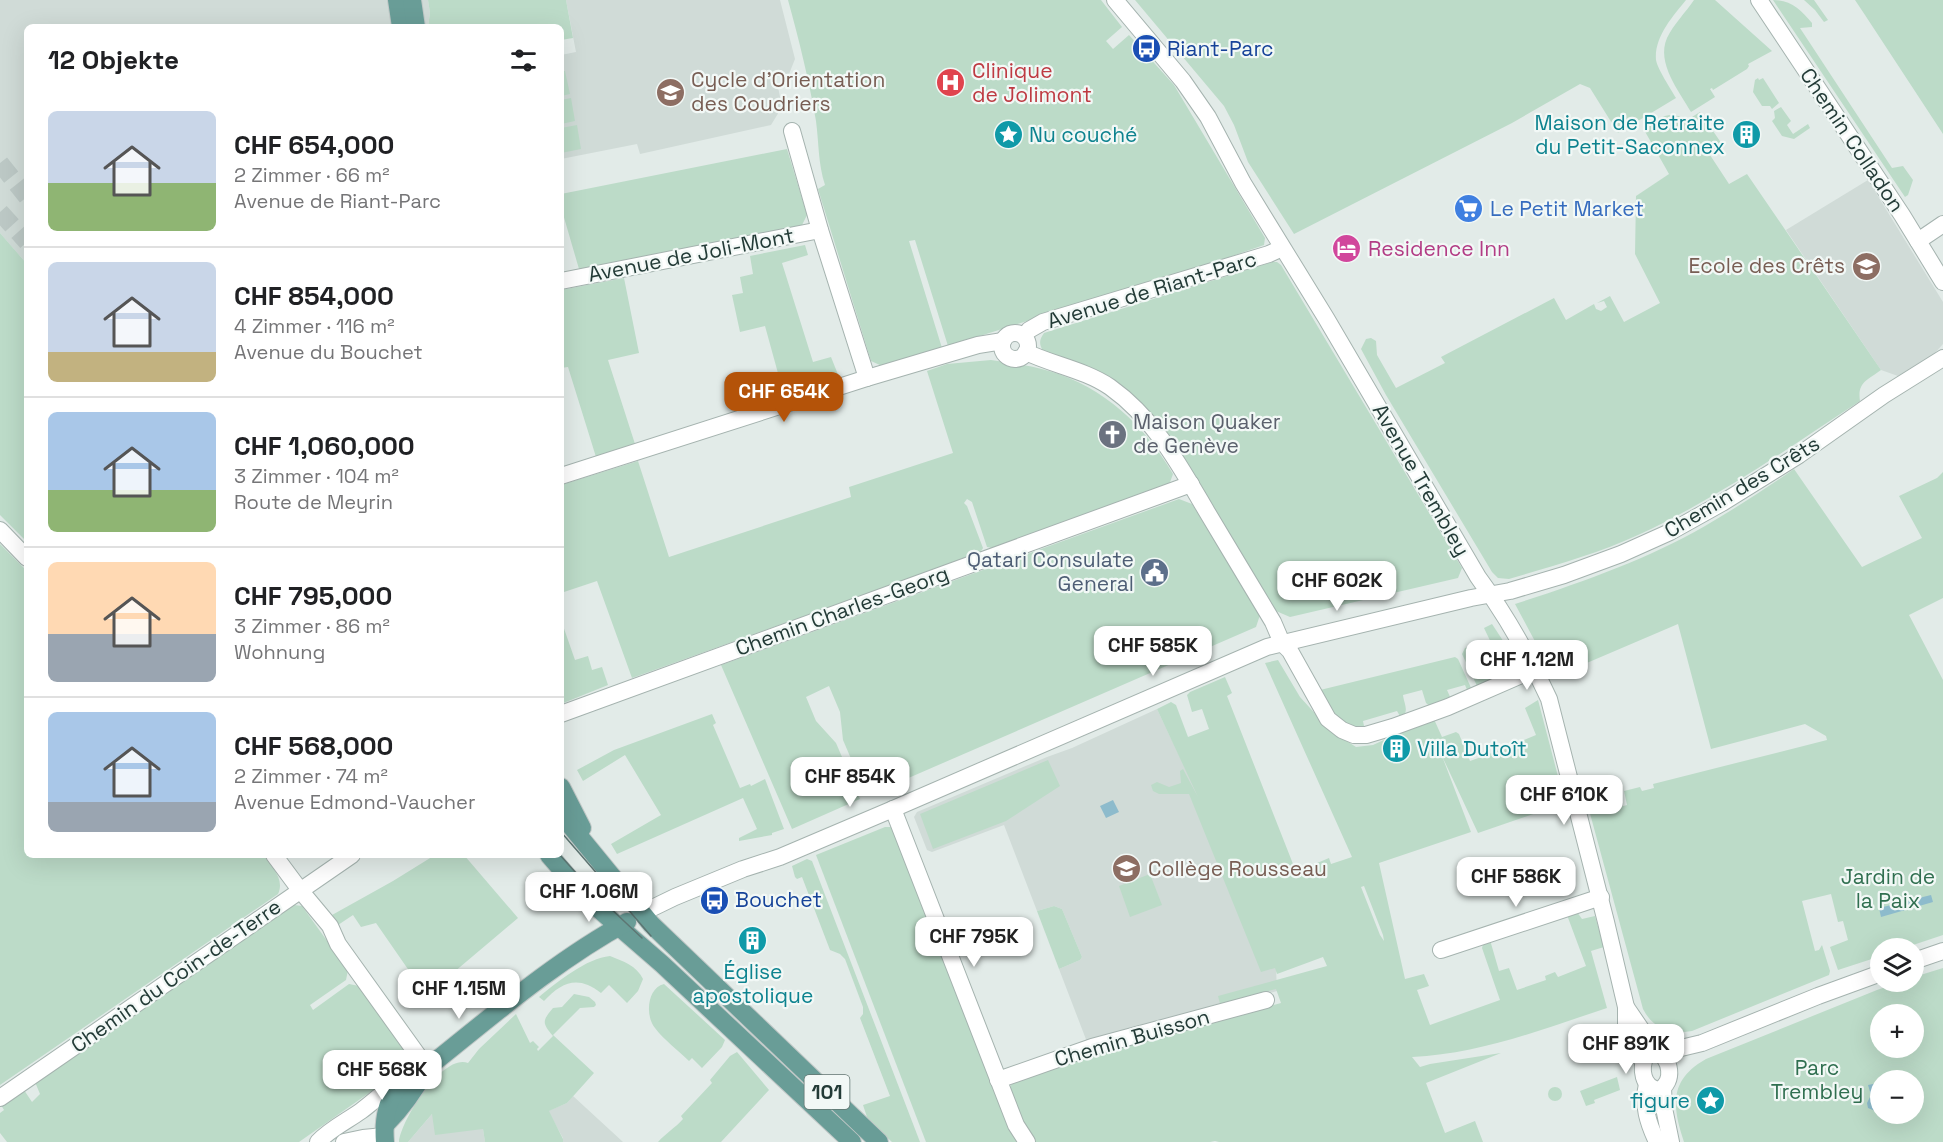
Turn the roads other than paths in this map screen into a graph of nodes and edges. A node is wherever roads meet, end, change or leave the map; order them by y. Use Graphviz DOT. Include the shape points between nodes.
graph roads {
  1 [pos="398,0"];
  2 [pos="412,0"];
  3 [pos="1115,0"];
  4 [pos="1759,0"];
  5 [pos="401,24"];
  6 [pos="416,24"];
  7 [pos="792,131"];
  8 [pos="1943,224"];
  9 [pos="820,230"];
  10 [pos="1918,241"];
  11 [pos="1282,248"];
  12 [pos="564,280"];
  13 [pos="1943,282"];
  14 [pos="1025,344"];
  15 [pos="1943,358"];
  16 [pos="867,378"];
  17 [pos="564,475"];
  18 [pos="1191,484"];
  19 [pos="0,530"];
  20 [pos="24,555"];
  21 [pos="1491,595"];
  22 [pos="1282,643"];
  23 [pos="1535,669"];
  24 [pos="564,713"];
  25 [pos="564,793"];
  26 [pos="893,809"];
  27 [pos="564,818"];
  28 [pos="593,852"];
  29 [pos="276,858"];
  30 [pos="348,858"];
  31 [pos="552,858"];
  32 [pos="300,890"];
  33 [pos="1601,897"];
  34 [pos="642,913"];
  35 [pos="618,926"];
  36 [pos="1441,950"];
  37 [pos="1943,951"];
  38 [pos="1924,958"];
  39 [pos="1870,977"];
  40 [pos="1266,1000"];
  41 [pos="1702,1043"];
  42 [pos="1653,1055"];
  43 [pos="427,1068"];
  44 [pos="1670,1072"];
  45 [pos="407,1077"];
  46 [pos="998,1080"];
  47 [pos="1655,1086"];
  48 [pos="0,1098"];
  49 [pos="361,1111"];
  50 [pos="385,1134"];
  51 [pos="318,1142"];
  52 [pos="344,1142"];
  53 [pos="852,1142"];
  54 [pos="879,1142"];
  55 [pos="1026,1142"];
  56 [pos="1657,1142"];
  57 [pos="1671,1142"];
  1 -- 5 [label="main road"];
  2 -- 6 [label="main road"];
  3 -- 11 [label="street, Avenue Trembley" via="1197,100"];
  4 -- 10 [label="street, Chemin Colladon"];
  7 -- 9 [label="street, Avenue de Joli-Mont"];
  8 -- 10 [label="street"];
  9 -- 12 [label="street, Avenue de Joli-Mont"];
  9 -- 16 [label="street, Avenue de Joli-Mont"];
  10 -- 13 [label="street, Chemin Colladon"];
  11 -- 14 [label="street, Avenue de Riant-Parc" via="1044,322 1029,330"];
  11 -- 21 [label="street, Avenue Trembley"];
  14 -- 16 [label="street, Avenue de Riant-Parc" via="1013,333 1003,341"];
  14 -- 18 [label="street" via="1039,359 1109,387 1142,414"];
  15 -- 21 [label="street, Chemin des Crêts" via="1722,504 1670,532 1564,575"];
  16 -- 17 [label="street"];
  18 -- 22 [label="street"];
  18 -- 24 [label="street, Chemin Charles-Georg"];
  19 -- 20 [label="street"];
  21 -- 22 [label="street, Chemin des Crêts"];
  21 -- 23 [label="street, Avenue Trembley"];
  22 -- 23 [label="street" via="1328,719 1353,735 1366,735 1448,707"];
  22 -- 26 [label="street, Chemin des Crêts"];
  23 -- 33 [label="street, Avenue Trembley" via="1550,699"];
  25 -- 28 [label="main road"];
  26 -- 34 [label="street, Chemin des Crêts"];
  26 -- 46 [label="street"];
  27 -- 28 [label="main road, 101"];
  28 -- 34 [label="main road, 101"];
  29 -- 32 [label="street"];
  30 -- 32 [label="street, Chemin du Coin-de-Terre"];
  31 -- 35 [label="main road, 101" via="587,899"];
  32 -- 43 [label="street" via="330,926 338,944"];
  32 -- 48 [label="street, Chemin du Coin-de-Terre"];
  33 -- 36 [label="street"];
  33 -- 42 [label="street, Avenue Trembley" via="1626,1007"];
  34 -- 35 [label="main road"];
  34 -- 54 [label="main road, 101"];
  35 -- 43 [label="main road" via="541,979"];
  35 -- 53 [label="main road, 101"];
  37 -- 38 [label="street"];
  39 -- 41 [label="street"];
  40 -- 46 [label="street, Chemin Buisson" via="1092,1047"];
  41 -- 42 [label="street"];
  41 -- 44 [label="street"];
  42 -- 44 [label="street" via="1666,1059"];
  42 -- 47 [label="street" via="1643,1072"];
  43 -- 45 [label="main road"];
  43 -- 50 [label="main road"];
  44 -- 47 [label="street" via="1668,1080"];
  45 -- 49 [label="street"];
  45 -- 50 [label="main road" via="386,1106"];
  46 -- 55 [label="street"];
  47 -- 56 [label="street" via="1644,1098"];
  47 -- 57 [label="street"];
  49 -- 50 [label="street" via="378,1119"];
  49 -- 51 [label="street"];
  50 -- 52 [label="street"];
}
